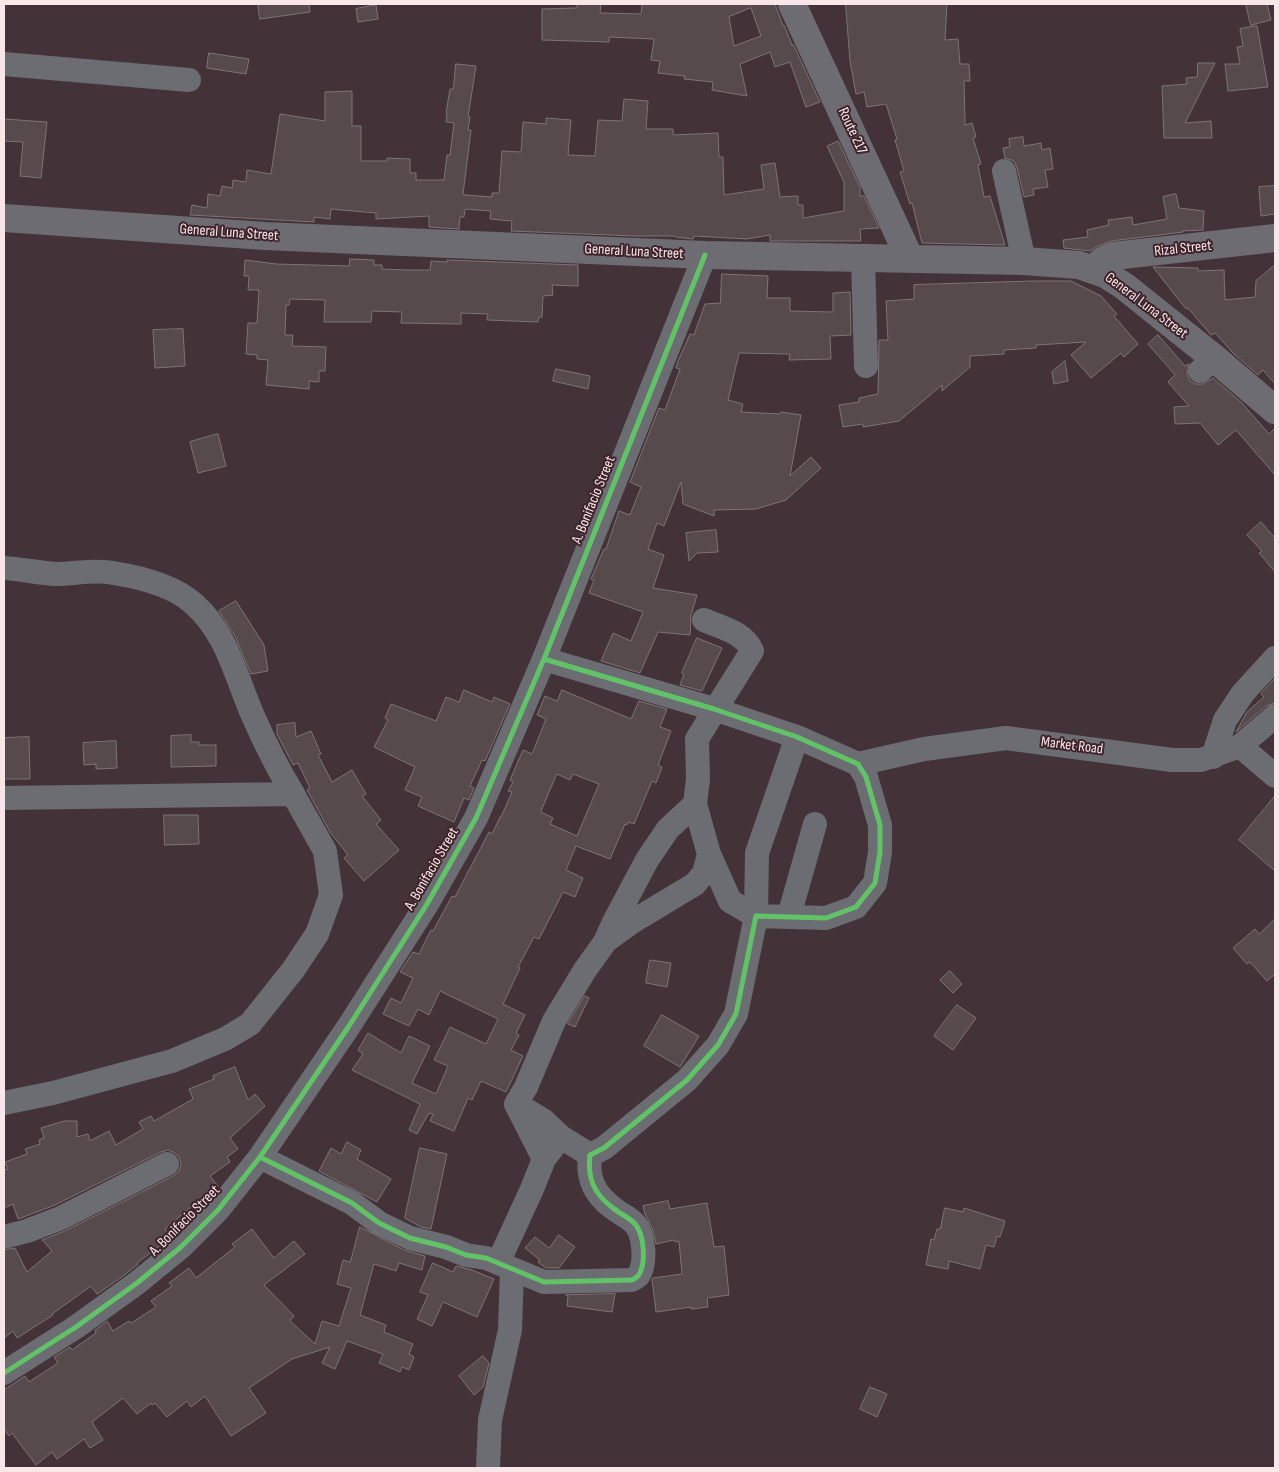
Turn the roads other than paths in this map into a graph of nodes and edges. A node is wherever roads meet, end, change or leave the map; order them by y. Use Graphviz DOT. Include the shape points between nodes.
graph roads {
  1 [pos="792,4"];
  2 [pos="4,64"];
  3 [pos="189,80"];
  4 [pos="1004,171"];
  5 [pos="4,218"];
  6 [pos="1275,238"];
  7 [pos="705,255"];
  8 [pos="863,258"];
  9 [pos="910,259"];
  10 [pos="1024,261"];
  11 [pos="1095,269"];
  12 [pos="866,366"];
  13 [pos="1275,410"];
  14 [pos="4,568"];
  15 [pos="704,620"];
  16 [pos="1275,658"];
  17 [pos="544,659"];
  18 [pos="714,709"];
  19 [pos="1275,716"];
  20 [pos="797,736"];
  21 [pos="1240,746"];
  22 [pos="1213,756"];
  23 [pos="858,764"];
  24 [pos="1275,774"];
  25 [pos="293,794"];
  26 [pos="4,798"];
  27 [pos="695,804"];
  28 [pos="815,824"];
  29 [pos="709,854"];
  30 [pos="756,916"];
  31 [pos="789,916"];
  32 [pos="605,942"];
  33 [pos="4,1103"];
  34 [pos="516,1104"];
  35 [pos="561,1137"];
  36 [pos="590,1155"];
  37 [pos="260,1157"];
  38 [pos="544,1159"];
  39 [pos="167,1164"];
  40 [pos="4,1237"];
  41 [pos="505,1266"];
  42 [pos="4,1373"];
  43 [pos="488,1468"];
  1 -- 9 [label="main road, Route 217"];
  2 -- 3 [label="street"];
  4 -- 10 [label="street"];
  5 -- 7 [label="main road, General Luna Street" via="265,236"];
  6 -- 11 [label="main road, Rizal Street" via="1113,256"];
  7 -- 8 [label="main road, General Luna Street"];
  7 -- 17 [label="street, A. Bonifacio Street"];
  8 -- 9 [label="main road, General Luna Street"];
  8 -- 12 [label="street"];
  9 -- 10 [label="main road, General Luna Street"];
  10 -- 11 [label="main road, General Luna Street"];
  11 -- 13 [label="main road, General Luna Street" via="1124,286 1207,365"];
  14 -- 25 [label="street" via="55,574 112,572 161,585 193,604 224,642 253,716"];
  15 -- 18 [label="street" via="741,635 749,642 752,651"];
  16 -- 22 [label="street" via="1243,693 1225,720"];
  17 -- 18 [label="street"];
  17 -- 37 [label="street, A. Bonifacio Street" via="476,818 427,904"];
  18 -- 20 [label="street"];
  18 -- 27 [label="street" via="697,739"];
  19 -- 21 [label="street, Market Road"];
  20 -- 23 [label="street"];
  20 -- 30 [label="street" via="757,853"];
  21 -- 22 [label="street, Market Road"];
  21 -- 24 [label="street"];
  22 -- 23 [label="street, Market Road" via="1201,760 1172,760 1006,738 924,749"];
  23 -- 31 [label="street" via="866,777 880,825 876,884 856,907 826,918"];
  25 -- 26 [label="street"];
  25 -- 33 [label="street" via="325,851 331,895 317,934 250,1024 225,1039 172,1061"];
  27 -- 29 [label="street"];
  27 -- 32 [label="street" via="668,829 647,860"];
  28 -- 31 [label="street"];
  29 -- 30 [label="street" via="730,901"];
  29 -- 32 [label="street" via="704,873 695,884"];
  30 -- 31 [label="street"];
  30 -- 36 [label="street" via="736,1014 718,1045 688,1080 604,1148"];
  32 -- 34 [label="street" via="554,1020"];
  34 -- 35 [label="street" via="543,1120"];
  34 -- 38 [label="street"];
  35 -- 36 [label="street"];
  35 -- 38 [label="street"];
  36 -- 41 [label="street" via="588,1169 594,1186 612,1208 636,1224 641,1233 643,1252 638,1276 632,1280 544,1282"];
  37 -- 41 [label="street" via="352,1203 379,1223 410,1238"];
  37 -- 42 [label="street, A. Bonifacio Street" via="218,1210 181,1248 76,1327"];
  38 -- 41 [label="street"];
  39 -- 40 [label="street" via="61,1218"];
  41 -- 43 [label="street" via="510,1330 490,1420"];
}
